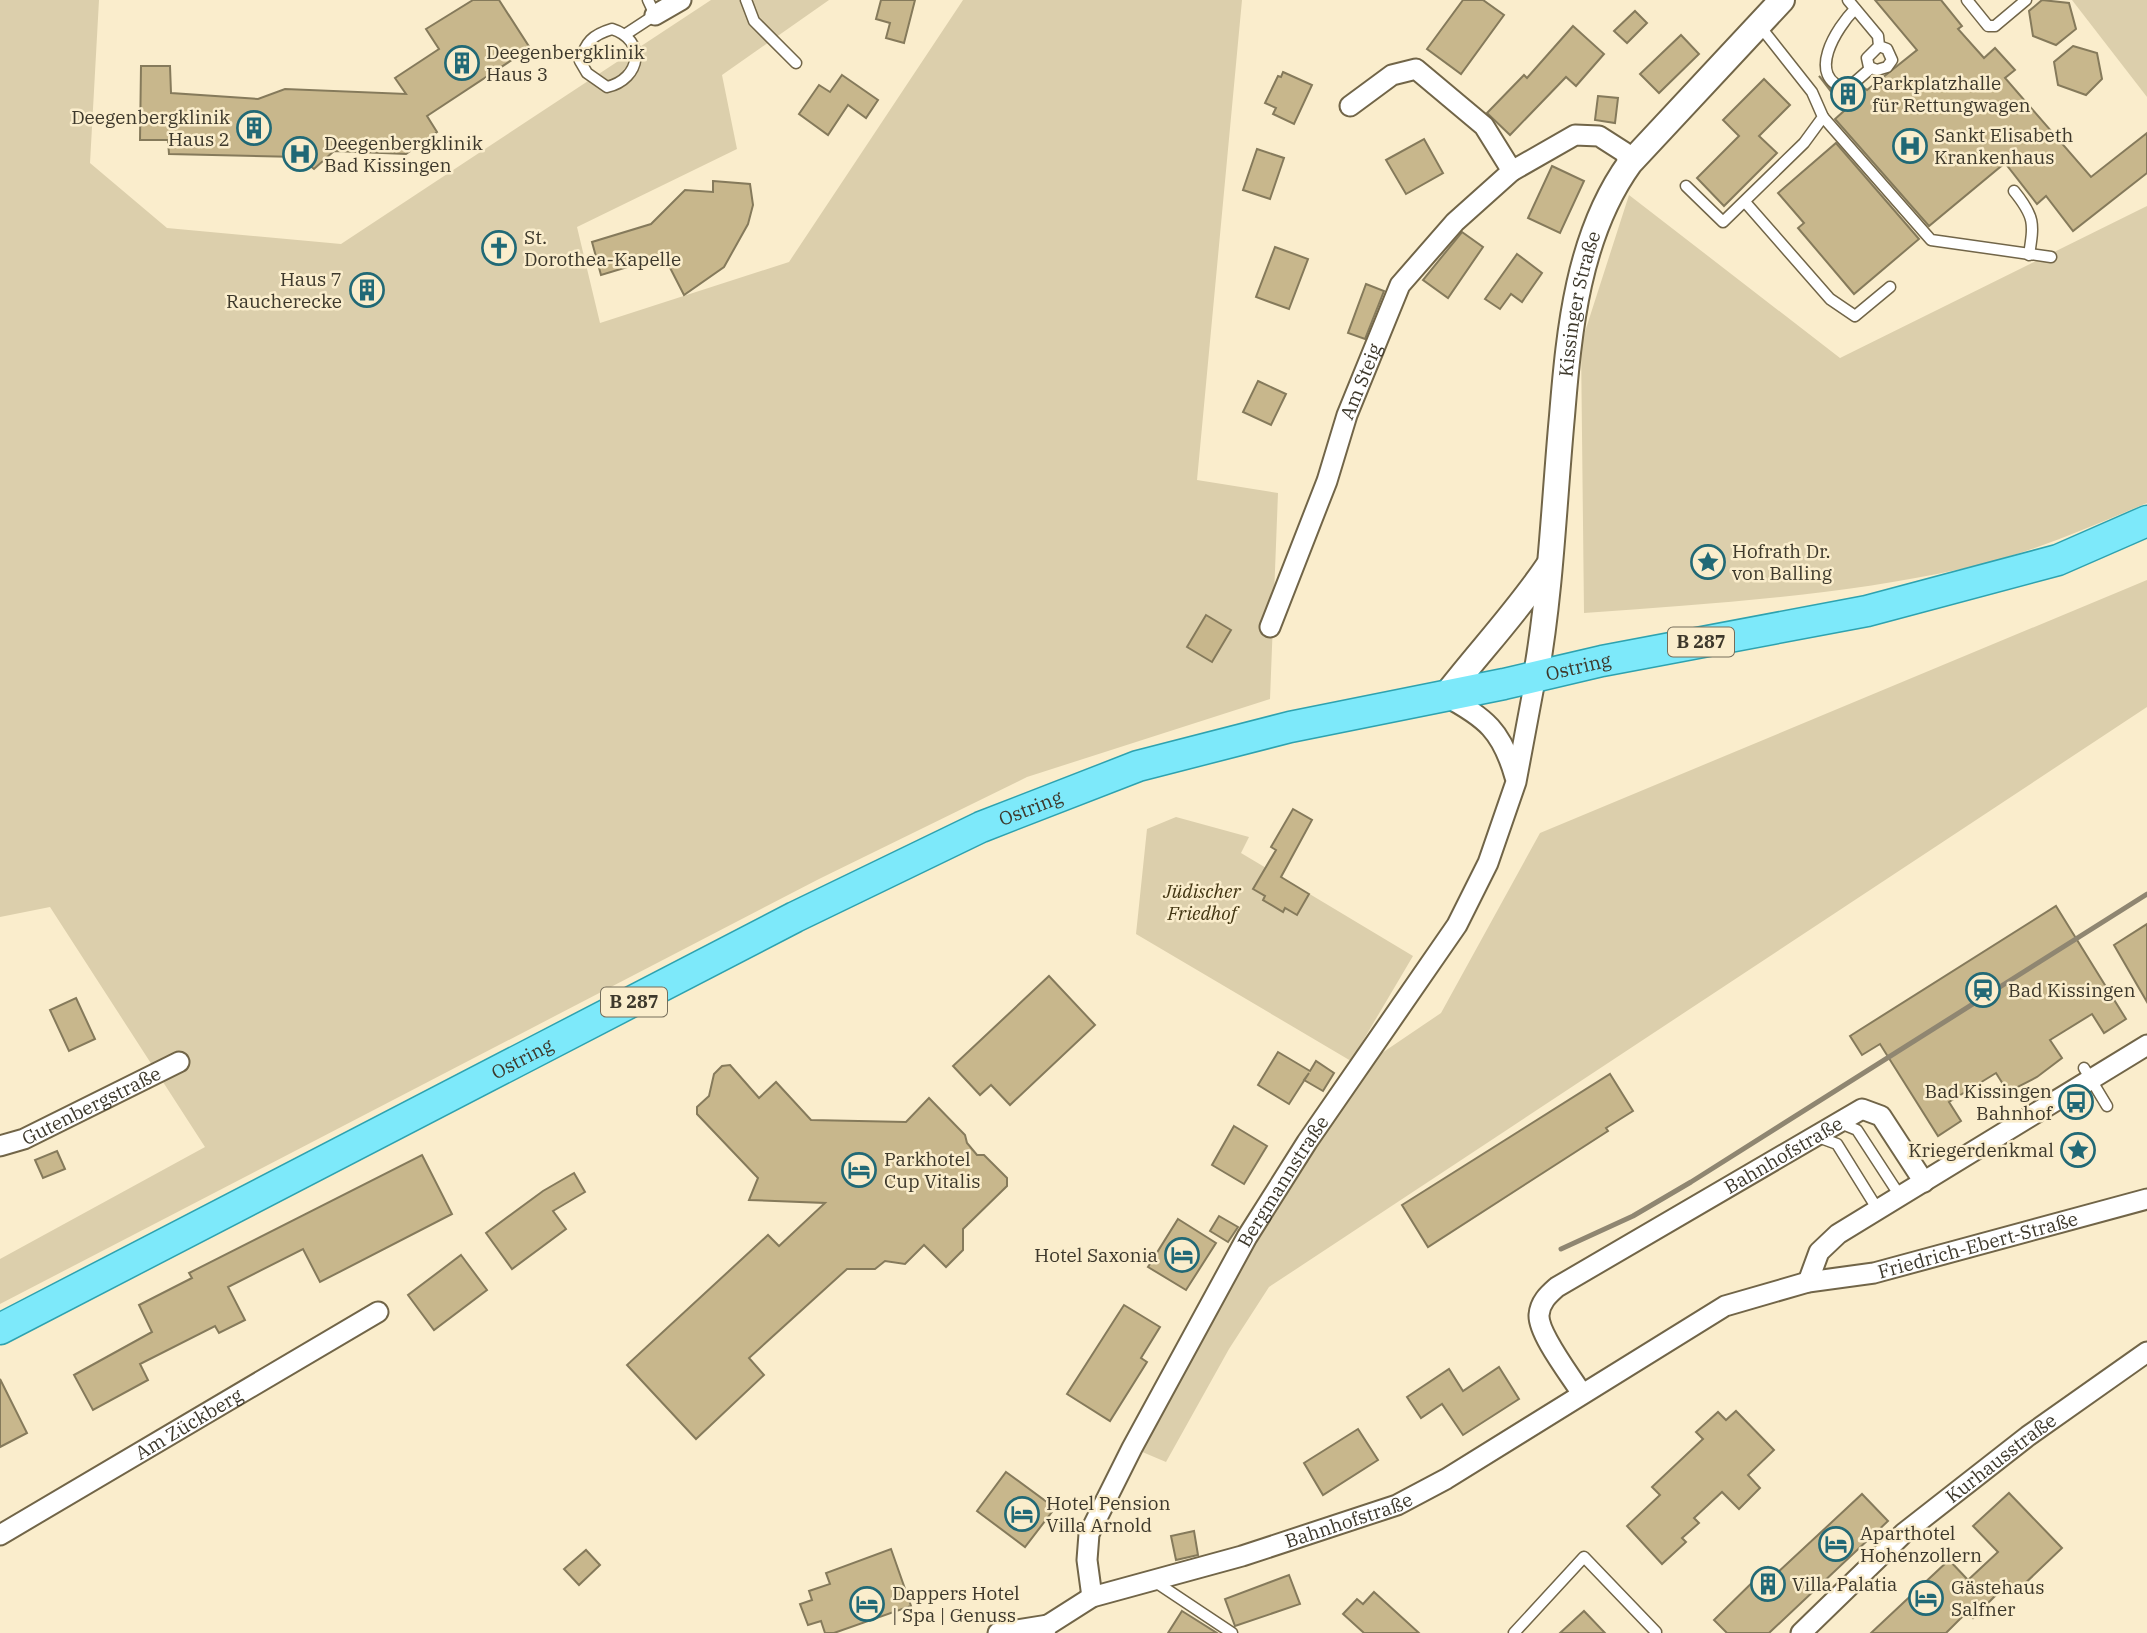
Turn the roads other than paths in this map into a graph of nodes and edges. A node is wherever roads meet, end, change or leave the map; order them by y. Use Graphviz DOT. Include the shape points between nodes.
graph roads {
  1 [pos="681,0"];
  2 [pos="746,0"];
  3 [pos="1782,0"];
  4 [pos="1848,0"];
  5 [pos="1968,0"];
  6 [pos="2026,0"];
  7 [pos="652,8"];
  8 [pos="1855,9"];
  9 [pos="1758,24"];
  10 [pos="626,34"];
  11 [pos="1879,46"];
  12 [pos="796,63"];
  13 [pos="1871,68"];
  14 [pos="1350,106"];
  15 [pos="1823,117"];
  16 [pos="1630,163"];
  17 [pos="1512,171"];
  18 [pos="1686,186"];
  19 [pos="2014,191"];
  20 [pos="1745,202"];
  21 [pos="2029,255"];
  22 [pos="2050,257"];
  23 [pos="1890,288"];
  24 [pos="2147,521"];
  25 [pos="1548,566"];
  26 [pos="1270,627"];
  27 [pos="1536,675"];
  28 [pos="1445,696"];
  29 [pos="1516,782"];
  30 [pos="2147,1045"];
  31 [pos="179,1062"];
  32 [pos="2088,1074"];
  33 [pos="2107,1106"];
  34 [pos="1836,1122"];
  35 [pos="1813,1137"];
  36 [pos="0,1146"];
  37 [pos="1924,1182"];
  38 [pos="1900,1196"];
  39 [pos="2147,1199"];
  40 [pos="1878,1210"];
  41 [pos="1808,1282"];
  42 [pos="378,1312"];
  43 [pos="0,1329"];
  44 [pos="2147,1352"];
  45 [pos="1584,1397"];
  46 [pos="0,1535"];
  47 [pos="1153,1581"];
  48 [pos="1092,1597"];
  49 [pos="1046,1629"];
  50 [pos="1006,1632"];
  51 [pos="1656,1632"];
  52 [pos="1232,1633"];
  53 [pos="1514,1633"];
  54 [pos="1801,1633"];
  1 -- 7 [label="street"];
  2 -- 12 [label="lane" via="754,21"];
  3 -- 9 [label="street, Kissinger Straße"];
  4 -- 8 [label="lane"];
  5 -- 6 [label="lane" via="1988,26 1995,26"];
  7 -- 10 [label="lane"];
  8 -- 11 [label="lane" via="1878,36"];
  8 -- 13 [label="lane" via="1832,39 1826,69 1835,83 1847,89"];
  9 -- 15 [label="lane" via="1812,92"];
  9 -- 16 [label="street, Kissinger Straße"];
  10 -- 10 [label="lane" via="612,29 595,34 586,44 580,61 587,73 607,87 631,74 636,59"];
  11 -- 13 [label="lane" via="1868,54"];
  11 -- 13 [label="lane" via="1892,60 1882,70"];
  14 -- 17 [label="street" via="1392,75 1416,69 1484,126"];
  15 -- 20 [label="lane"];
  15 -- 21 [label="lane" via="1931,240"];
  16 -- 17 [label="street, Am Steig" via="1624,152 1599,136 1575,135"];
  16 -- 25 [label="street, Kissinger Straße" via="1615,184 1580,279 1568,345"];
  17 -- 26 [label="street, Am Steig" via="1455,222 1399,285"];
  18 -- 20 [label="lane" via="1723,222"];
  19 -- 21 [label="lane" via="2031,212"];
  20 -- 23 [label="lane" via="1830,299 1854,316"];
  21 -- 22 [label="lane"];
  24 -- 27 [label="main road, Ostring / B 287" via="2058,560 1867,611"];
  25 -- 27 [label="street, Kissinger Straße"];
  25 -- 28 [label="street" via="1522,605"];
  27 -- 28 [label="main road, Ostring / B 287"];
  27 -- 29 [label="street, Bergmannstraße"];
  28 -- 29 [label="street" via="1492,726 1507,749"];
  28 -- 43 [label="main road, Ostring / B 287" via="1290,727 1138,765 981,827 795,917"];
  29 -- 48 [label="street, Bergmannstraße" via="1488,863 1457,925 1247,1237 1132,1448 1089,1534"];
  30 -- 32 [label="street"];
  31 -- 36 [label="street, Gutenbergstraße" via="24,1139"];
  32 -- 33 [label="lane"];
  32 -- 37 [label="street"];
  34 -- 35 [label="street, Bahnhofstraße"];
  34 -- 37 [label="street, Bahnhofstraße" via="1862,1109 1881,1116"];
  34 -- 38 [label="lane" via="1857,1130"];
  35 -- 40 [label="lane" via="1837,1144"];
  35 -- 45 [label="street, Bahnhofstraße" via="1543,1299 1539,1316 1544,1332"];
  37 -- 38 [label="street"];
  38 -- 40 [label="street"];
  39 -- 41 [label="street, Friedrich-Ebert-Straße" via="1874,1273"];
  40 -- 41 [label="street" via="1838,1234 1819,1252"];
  41 -- 45 [label="street, Bahnhofstraße" via="1698,1315"];
  42 -- 46 [label="street, Am Zückberg"];
  44 -- 54 [label="street, Kurhausstraße" via="2028,1436 1913,1526"];
  45 -- 47 [label="street, Bahnhofstraße" via="1397,1505"];
  47 -- 48 [label="street, Bahnhofstraße"];
  47 -- 52 [label="lane"];
  48 -- 49 [label="street, Bahnhofstraße"];
  49 -- 50 [label="street"];
  51 -- 53 [label="lane" via="1584,1557"];
}
